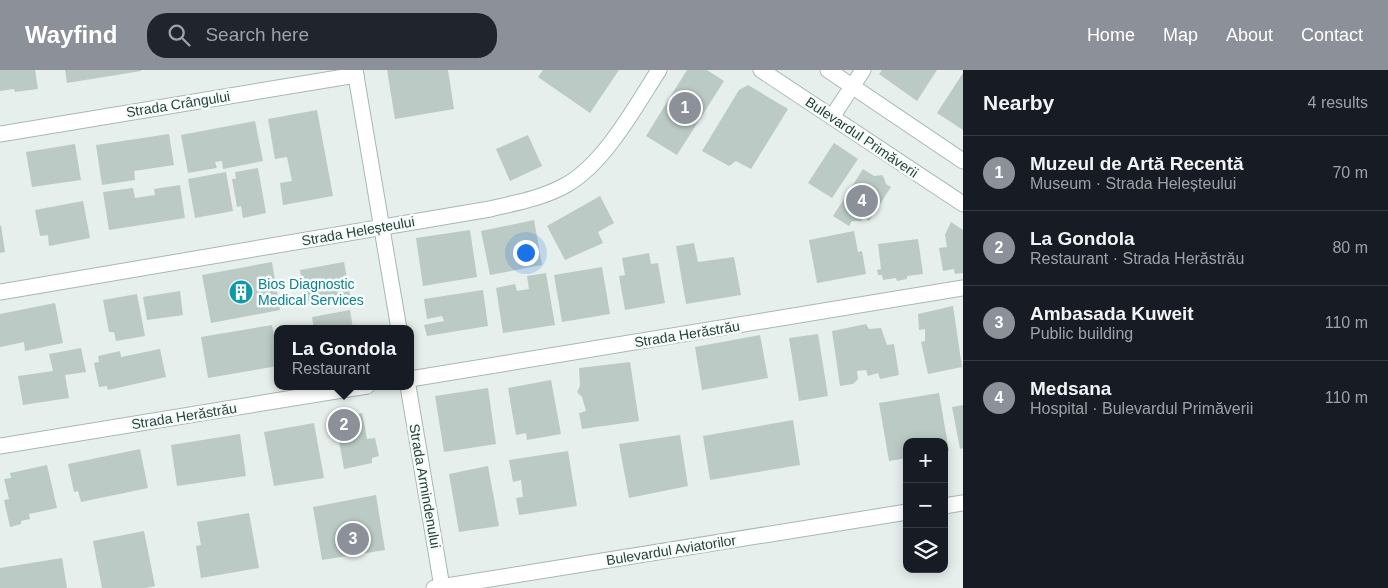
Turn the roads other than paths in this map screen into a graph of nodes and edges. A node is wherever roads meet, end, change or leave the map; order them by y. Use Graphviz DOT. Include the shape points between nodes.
graph roads {
  1 [pos="659,70"];
  2 [pos="761,70"];
  3 [pos="828,70"];
  4 [pos="863,70"];
  5 [pos="355,72"];
  6 [pos="852,86"];
  7 [pos="832,117"];
  8 [pos="0,134"];
  9 [pos="963,161"];
  10 [pos="963,204"];
  11 [pos="382,228"];
  12 [pos="963,288"];
  13 [pos="0,292"];
  14 [pos="398,325"];
  15 [pos="414,378"];
  16 [pos="343,390"];
  17 [pos="409,390"];
  18 [pos="0,446"];
  19 [pos="963,503"];
  20 [pos="948,505"];
  21 [pos="903,513"];
  22 [pos="438,587"];
  1 -- 11 [label="street, Strada Heleșteului" via="610,143 567,184 490,210"];
  2 -- 7 [label="street, Bulevardul Primăverii"];
  3 -- 6 [label="street"];
  4 -- 6 [label="street"];
  5 -- 8 [label="street, Strada Crângului"];
  5 -- 11 [label="street"];
  6 -- 7 [label="street"];
  6 -- 9 [label="street"];
  7 -- 10 [label="street, Bulevardul Primăverii"];
  11 -- 13 [label="street, Strada Heleșteului"];
  11 -- 14 [label="street"];
  12 -- 15 [label="street, Strada Herăstrău"];
  16 -- 18 [label="street, Strada Herăstrău"];
  17 -- 22 [label="street, Strada Armindenului"];
  19 -- 20 [label="street"];
  21 -- 22 [label="street, Bulevardul Aviatorilor"];
}
